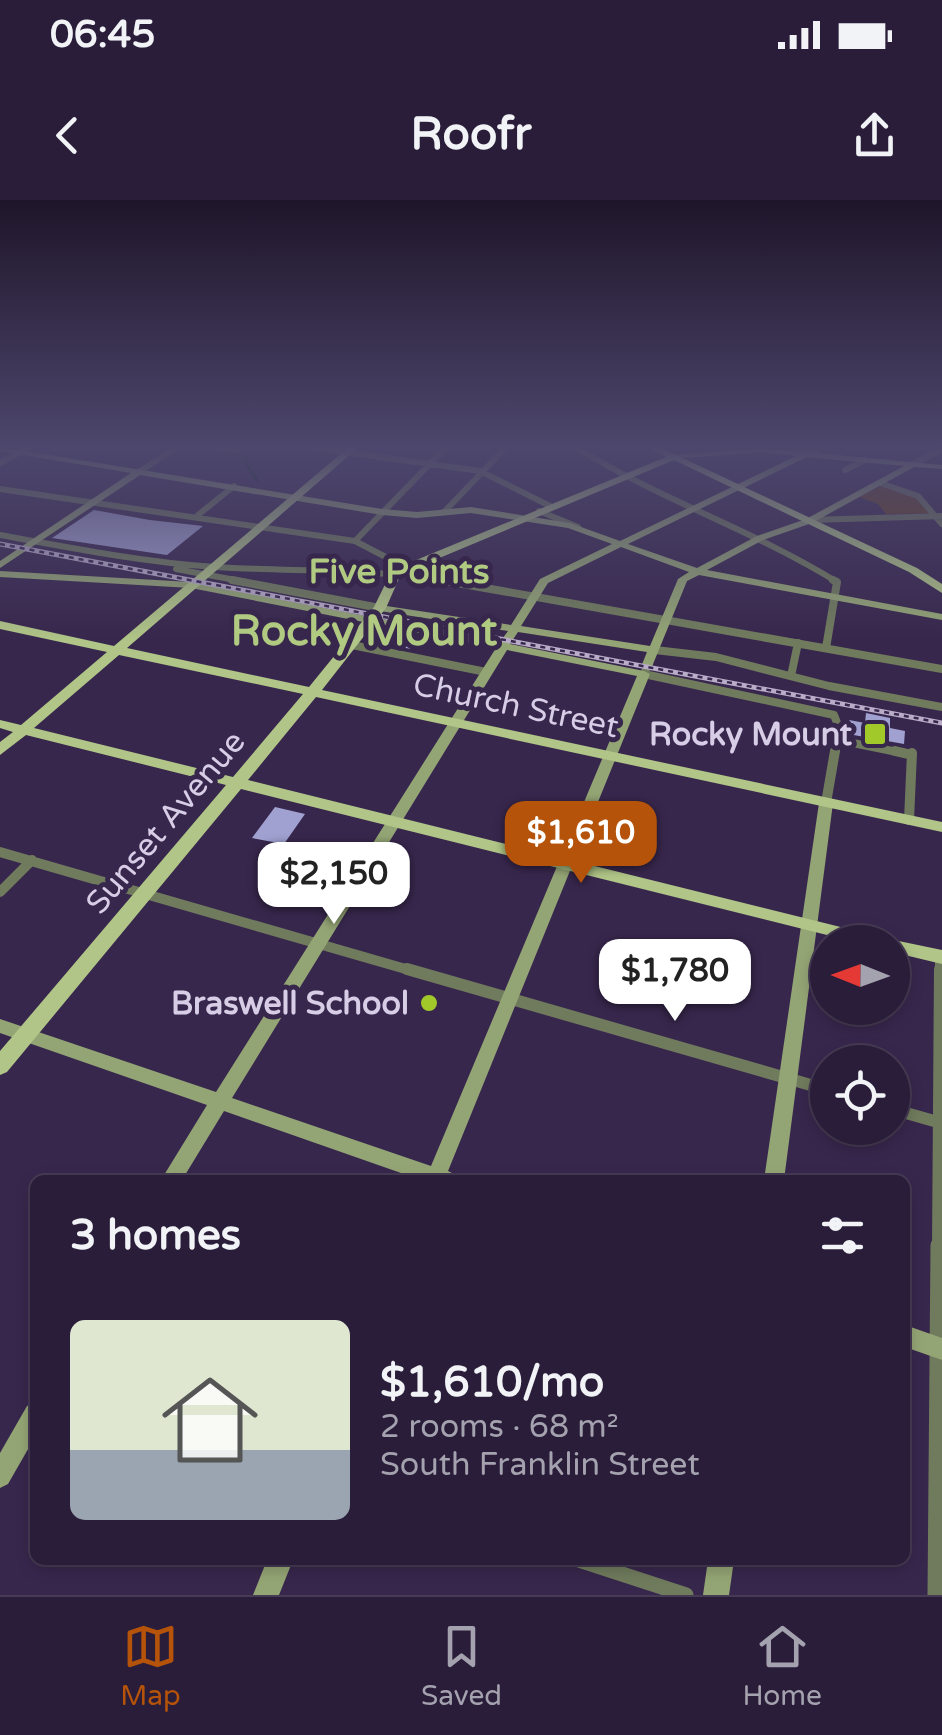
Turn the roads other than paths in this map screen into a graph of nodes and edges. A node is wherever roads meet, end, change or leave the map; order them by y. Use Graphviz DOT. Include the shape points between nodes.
graph roads {
  1 [pos="80,511"];
  2 [pos="160,511"];
  3 [pos="203,511"];
  4 [pos="279,511"];
  5 [pos="377,511"];
  6 [pos="454,511"];
  7 [pos="474,511"];
  8 [pos="538,511"];
  9 [pos="550,511"];
  10 [pos="685,511"];
  11 [pos="698,511"];
  12 [pos="790,511"];
  13 [pos="827,511"];
  14 [pos="839,511"];
  15 [pos="382,512"];
  16 [pos="444,512"];
  17 [pos="198,515"];
  18 [pos="852,516"];
  19 [pos="939,516"];
  20 [pos="522,518"];
  21 [pos="809,520"];
  22 [pos="942,524"];
  23 [pos="262,526"];
  24 [pos="584,530"];
  25 [pos="0,535"];
  26 [pos="760,538"];
  27 [pos="355,540"];
  28 [pos="35,542"];
  29 [pos="618,543"];
  30 [pos="0,565"];
  31 [pos="399,569"];
  32 [pos="696,572"];
  33 [pos="0,574"];
  34 [pos="201,577"];
  35 [pos="942,590"];
  36 [pos="534,597"];
  37 [pos="834,598"];
  38 [pos="375,614"];
  39 [pos="942,616"];
  40 [pos="666,620"];
  41 [pos="0,625"];
  42 [pos="508,638"];
  43 [pos="798,644"];
  44 [pos="352,645"];
  45 [pos="826,648"];
  46 [pos="118,649"];
  47 [pos="654,650"];
  48 [pos="942,668"];
  49 [pos="646,670"];
  50 [pos="486,672"];
  51 [pos="792,676"];
  52 [pos="312,692"];
  53 [pos="942,707"];
  54 [pos="454,722"];
  55 [pos="0,724"];
  56 [pos="24,730"];
  57 [pos="838,740"];
  58 [pos="0,750"];
  59 [pos="610,756"];
  60 [pos="236,782"];
  61 [pos="826,803"];
  62 [pos="909,820"];
  63 [pos="394,822"];
  64 [pos="942,827"];
  65 [pos="0,852"];
  66 [pos="32,860"];
  67 [pos="565,864"];
  68 [pos="0,892"];
  69 [pos="146,894"];
  70 [pos="809,925"];
  71 [pos="318,944"];
  72 [pos="910,949"];
  73 [pos="941,957"];
  74 [pos="511,998"];
  75 [pos="0,1026"];
  76 [pos="26,1035"];
  77 [pos="0,1066"];
  78 [pos="788,1079"];
  79 [pos="810,1085"];
  80 [pos="219,1101"];
  81 [pos="910,1114"];
  82 [pos="940,1123"];
  83 [pos="175,1175"];
  84 [pos="429,1175"];
  85 [pos="442,1175"];
  86 [pos="775,1175"];
  87 [pos="910,1338"];
  88 [pos="940,1348"];
  89 [pos="30,1423"];
  90 [pos="0,1476"];
  91 [pos="278,1565"];
  92 [pos="594,1565"];
  93 [pos="720,1565"];
  94 [pos="266,1595"];
  95 [pos="686,1595"];
  96 [pos="716,1595"];
  97 [pos="935,1595"];
  1 -- 28 [label="street"];
  2 -- 17 [label="street"];
  3 -- 17 [label="street"];
  4 -- 23 [label="main road"];
  5 -- 15 [label="street"];
  6 -- 16 [label="street"];
  7 -- 20 [label="street"];
  8 -- 20 [label="main road"];
  9 -- 24 [label="street"];
  10 -- 29 [label="street"];
  11 -- 26 [label="street"];
  12 -- 21 [label="main road"];
  13 -- 21 [label="street"];
  14 -- 18 [label="street"];
  15 -- 16 [label="street"];
  15 -- 27 [label="street"];
  17 -- 23 [label="street"];
  18 -- 19 [label="street"];
  18 -- 21 [label="street"];
  19 -- 22 [label="street"];
  20 -- 24 [label="street"];
  20 -- 31 [label="main road"];
  21 -- 26 [label="street"];
  21 -- 35 [label="main road"];
  23 -- 27 [label="street"];
  23 -- 34 [label="main road"];
  24 -- 29 [label="street"];
  25 -- 28 [label="street"];
  26 -- 32 [label="street"];
  26 -- 37 [label="street" via="837,582"];
  27 -- 31 [label="street"];
  28 -- 30 [label="street"];
  28 -- 34 [label="street" via="175,563 173,568"];
  29 -- 32 [label="street"];
  29 -- 36 [label="street" via="548,576"];
  31 -- 34 [label="street"];
  31 -- 36 [label="street"];
  31 -- 38 [label="main road, Sunset Avenue"];
  32 -- 37 [label="street"];
  32 -- 40 [label="street" via="683,579"];
  33 -- 34 [label="street"];
  34 -- 38 [label="street"];
  34 -- 46 [label="main road"];
  36 -- 40 [label="street"];
  36 -- 42 [label="street"];
  37 -- 39 [label="street"];
  37 -- 45 [label="street"];
  38 -- 42 [label="street"];
  38 -- 44 [label="main road, Sunset Avenue"];
  40 -- 43 [label="street"];
  40 -- 47 [label="street"];
  41 -- 46 [label="main road, Church Street"];
  42 -- 47 [label="street"];
  42 -- 49 [label="street"];
  42 -- 50 [label="street"];
  43 -- 45 [label="street"];
  43 -- 51 [label="street"];
  44 -- 50 [label="street"];
  44 -- 52 [label="main road, Sunset Avenue"];
  45 -- 48 [label="street"];
  46 -- 52 [label="main road, Church Street"];
  46 -- 56 [label="main road"];
  47 -- 49 [label="street"];
  47 -- 51 [label="street"];
  49 -- 57 [label="street" via="829,713 839,720"];
  49 -- 59 [label="street"];
  50 -- 54 [label="street"];
  51 -- 53 [label="street"];
  52 -- 54 [label="main road, Church Street"];
  52 -- 60 [label="main road, Sunset Avenue"];
  54 -- 59 [label="main road, Church Street"];
  54 -- 63 [label="street"];
  55 -- 56 [label="main road"];
  56 -- 58 [label="main road"];
  56 -- 60 [label="main road"];
  57 -- 61 [label="street"];
  57 -- 62 [label="street" via="912,754"];
  59 -- 61 [label="main road, Church Street"];
  59 -- 67 [label="street"];
  60 -- 63 [label="main road"];
  60 -- 69 [label="main road, Sunset Avenue"];
  61 -- 62 [label="main road, Church Street"];
  61 -- 70 [label="street"];
  62 -- 64 [label="main road, Church Street"];
  63 -- 67 [label="main road"];
  63 -- 71 [label="street"];
  65 -- 66 [label="street"];
  66 -- 68 [label="street"];
  66 -- 69 [label="street"];
  67 -- 70 [label="main road"];
  67 -- 74 [label="street"];
  69 -- 71 [label="street"];
  69 -- 76 [label="main road, Sunset Avenue"];
  70 -- 78 [label="street"];
  71 -- 74 [label="street"];
  71 -- 80 [label="street"];
  72 -- 73 [label="main road"];
  73 -- 82 [label="street"];
  74 -- 78 [label="street"];
  74 -- 85 [label="street"];
  75 -- 76 [label="street"];
  76 -- 77 [label="main road, Sunset Avenue"];
  76 -- 80 [label="street"];
  78 -- 79 [label="street"];
  78 -- 86 [label="street"];
  80 -- 83 [label="street"];
  80 -- 84 [label="street"];
  81 -- 82 [label="street"];
  82 -- 88 [label="street"];
  87 -- 88 [label="street"];
  88 -- 97 [label="street"];
  89 -- 90 [label="street"];
  91 -- 94 [label="street"];
  92 -- 95 [label="street"];
  93 -- 96 [label="street"];
}
